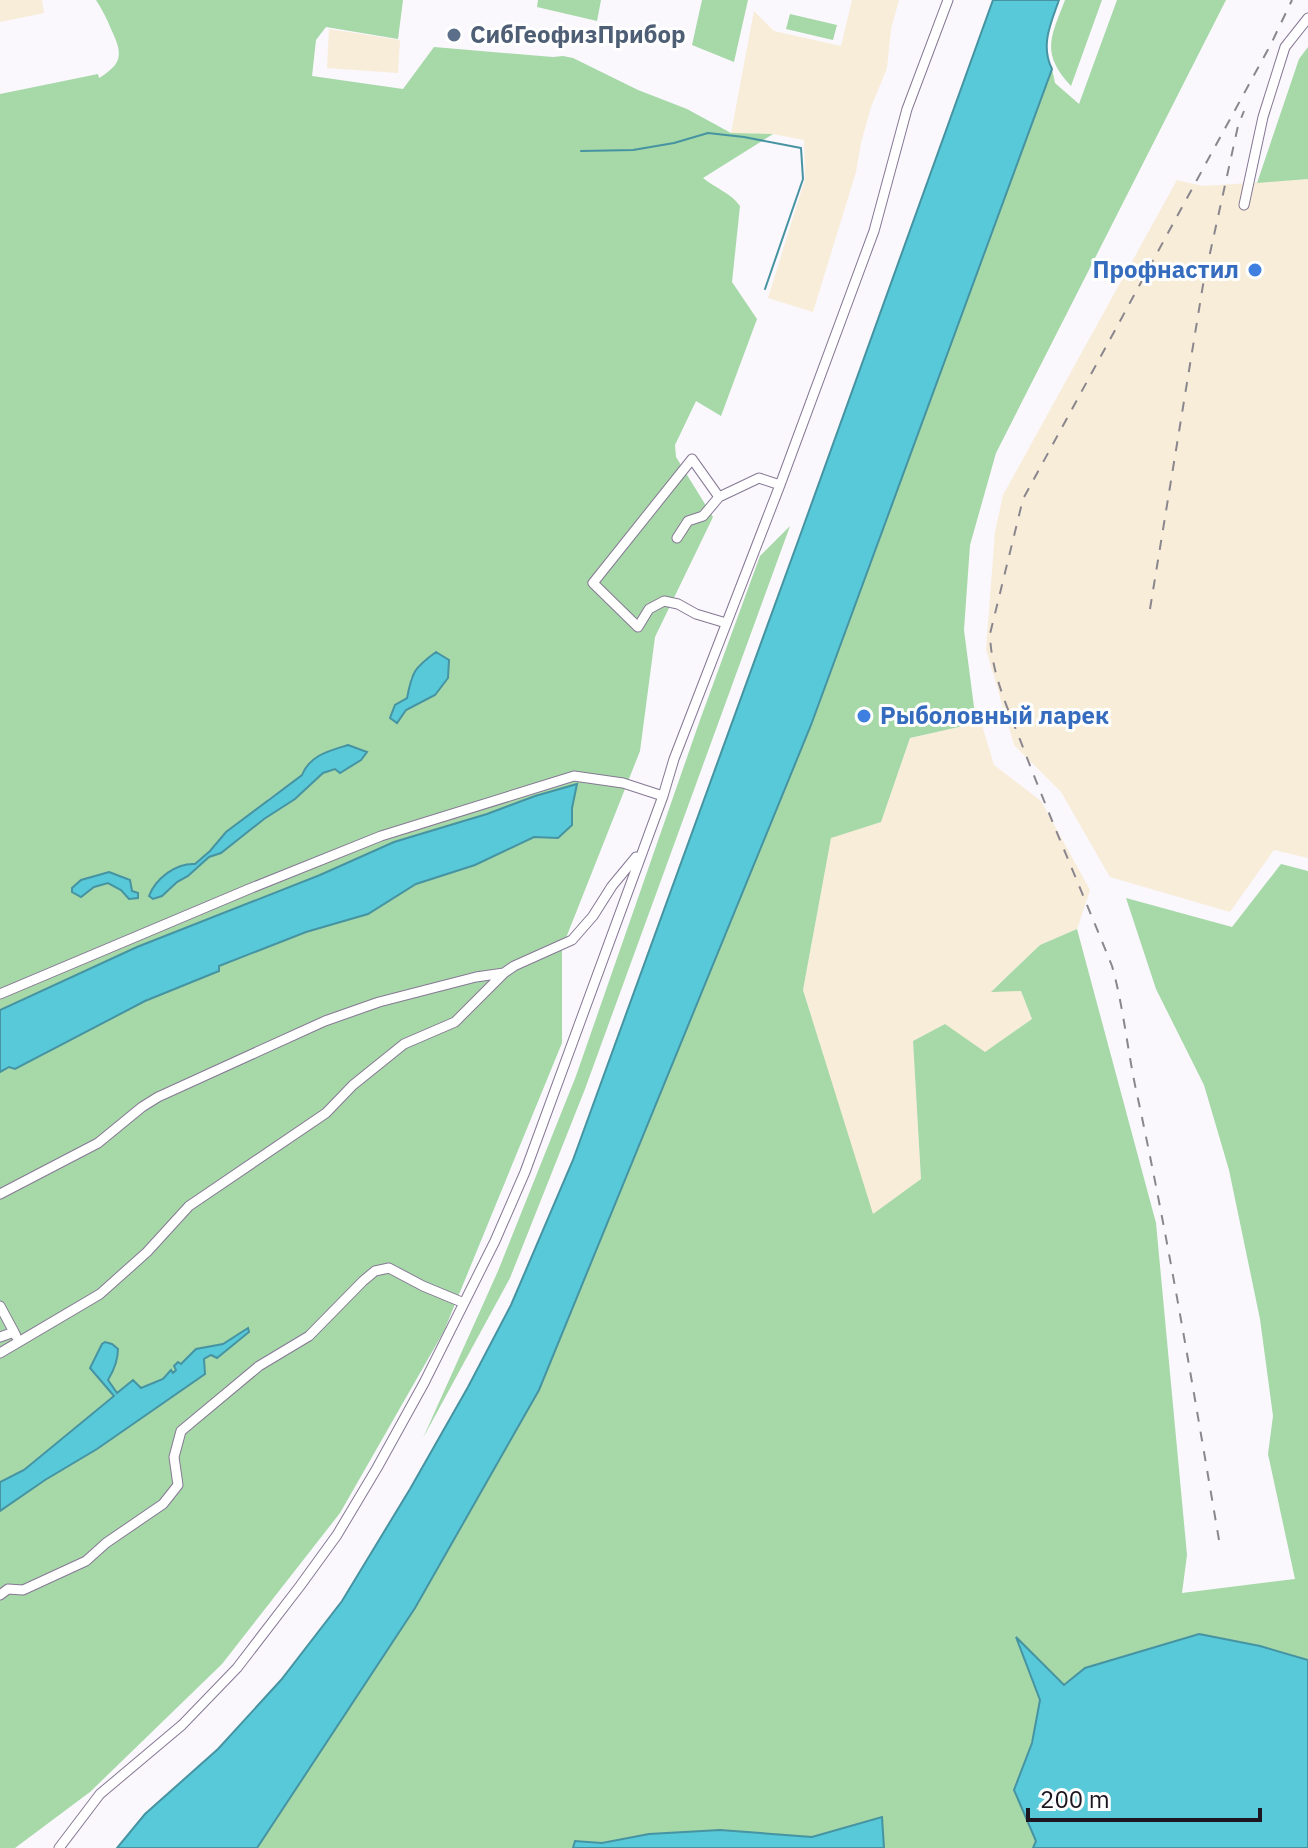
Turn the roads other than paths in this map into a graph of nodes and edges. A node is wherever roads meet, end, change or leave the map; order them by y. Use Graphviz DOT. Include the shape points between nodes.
graph roads {
  1 [pos="948,0"];
  2 [pos="1308,18"];
  3 [pos="1244,205"];
  4 [pos="780,485"];
  5 [pos="719,497"];
  6 [pos="677,538"];
  7 [pos="726,623"];
  8 [pos="663,796"];
  9 [pos="642,851"];
  10 [pos="504,973"];
  11 [pos="0,994"];
  12 [pos="0,1194"];
  13 [pos="464,1303"];
  14 [pos="0,1306"];
  15 [pos="14,1332"];
  16 [pos="0,1337"];
  17 [pos="19,1343"];
  18 [pos="0,1353"];
  19 [pos="0,1595"];
  20 [pos="59,1848"];
  1 -- 4 [label="street" via="907,109 874,231"];
  2 -- 3 [label="street" via="1285,47"];
  4 -- 5 [label="street" via="759,478"];
  4 -- 7 [label="street"];
  5 -- 6 [label="street" via="703,516 688,521"];
  5 -- 7 [label="street" via="692,459 593,583 638,627 649,609 664,601"];
  7 -- 8 [label="street"];
  8 -- 9 [label="street"];
  8 -- 11 [label="street" via="574,776 381,836"];
  9 -- 10 [label="street" via="572,940"];
  9 -- 13 [label="street" via="525,1172"];
  10 -- 12 [label="street" via="379,1002 325,1021 158,1097 98,1143"];
  10 -- 17 [label="street" via="455,1022 404,1044 326,1113 189,1206 100,1294"];
  13 -- 19 [label="street" via="389,1268 375,1271 309,1336 259,1366 181,1431 174,1457 178,1485 163,1504 86,1561"];
  13 -- 20 [label="street" via="377,1468 300,1586 237,1668 182,1725 100,1794"];
  14 -- 15 [label="street"];
  15 -- 16 [label="street"];
  15 -- 17 [label="street"];
  17 -- 18 [label="street"];
}
